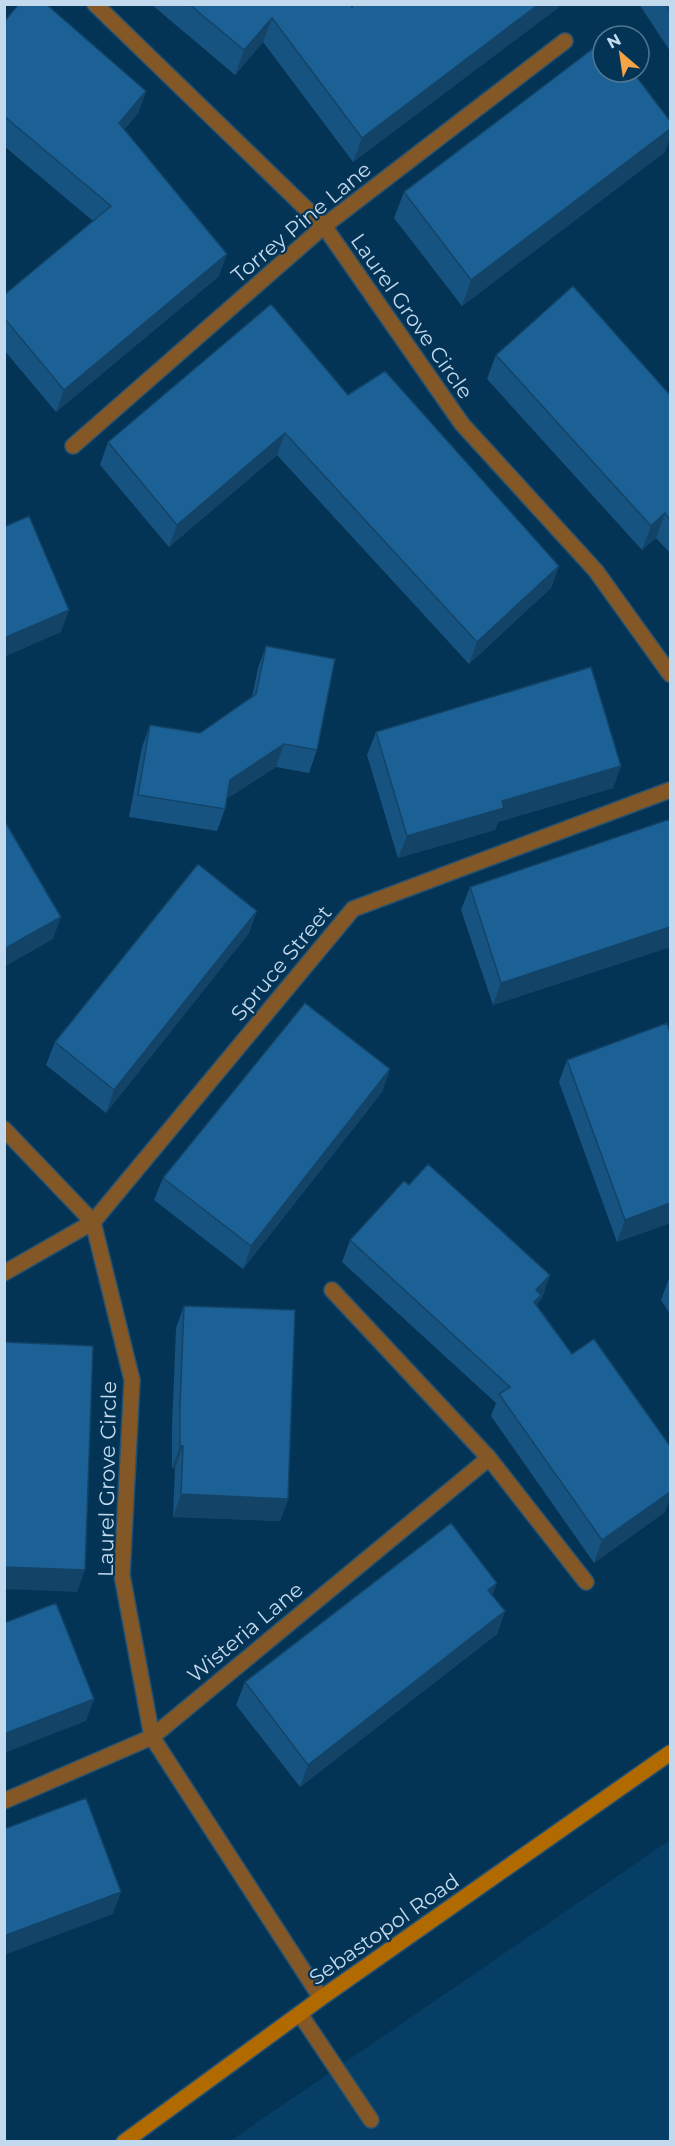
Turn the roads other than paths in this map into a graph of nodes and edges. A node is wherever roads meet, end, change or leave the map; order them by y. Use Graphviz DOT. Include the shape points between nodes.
graph roads {
  1 [pos="95,4"];
  2 [pos="565,41"];
  3 [pos="324,226"];
  4 [pos="73,446"];
  5 [pos="670,674"];
  6 [pos="670,790"];
  7 [pos="4,1129"];
  8 [pos="93,1222"];
  9 [pos="4,1273"];
  10 [pos="332,1290"];
  11 [pos="489,1458"];
  12 [pos="586,1582"];
  13 [pos="152,1737"];
  14 [pos="670,1753"];
  15 [pos="4,1801"];
  16 [pos="321,1998"];
  17 [pos="300,2014"];
  18 [pos="371,2120"];
  19 [pos="124,2142"];
  1 -- 3 [label="street, Laurel Grove Circle"];
  2 -- 3 [label="street, Torrey Pine Lane"];
  3 -- 4 [label="street, Torrey Pine Lane"];
  3 -- 5 [label="street, Laurel Grove Circle" via="462,424 596,571"];
  6 -- 8 [label="street, Spruce Street" via="353,909"];
  7 -- 8 [label="street, Laurel Grove Circle"];
  8 -- 9 [label="street"];
  8 -- 13 [label="street, Laurel Grove Circle" via="132,1380 122,1575"];
  10 -- 11 [label="street"];
  11 -- 12 [label="street"];
  11 -- 13 [label="street, Wisteria Lane"];
  13 -- 15 [label="street, Wisteria Lane"];
  13 -- 16 [label="street, Laurel Grove Circle"];
  14 -- 16 [label="main road, Sebastopol Road"];
  16 -- 17 [label="main road, Sebastopol Road"];
  17 -- 18 [label="street"];
  17 -- 19 [label="main road, Sebastopol Road"];
}
